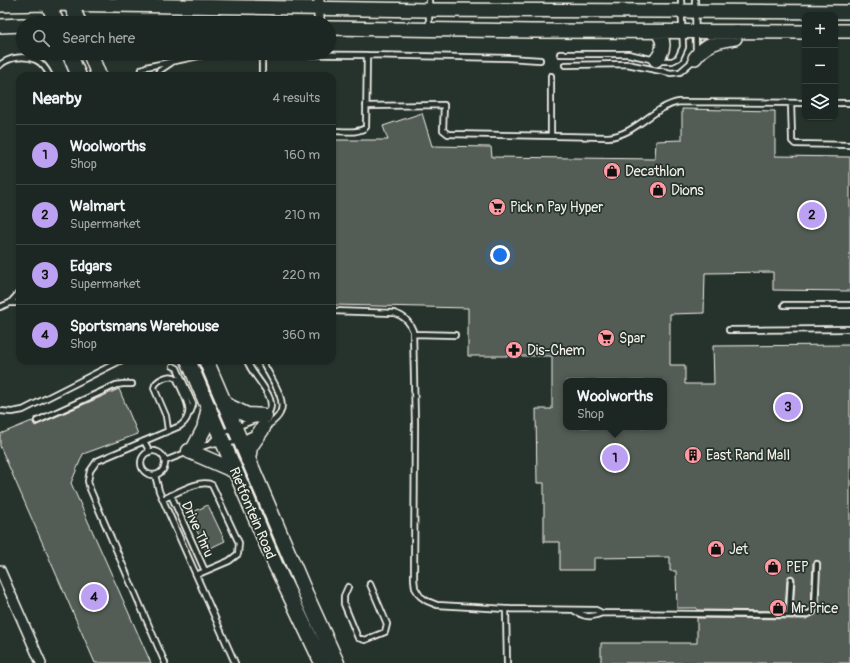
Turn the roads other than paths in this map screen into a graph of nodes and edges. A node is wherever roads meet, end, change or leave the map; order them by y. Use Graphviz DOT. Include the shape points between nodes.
graph roads {
  1 [pos="7,0"];
  2 [pos="47,2"];
  3 [pos="70,2"];
  4 [pos="319,4"];
  5 [pos="0,5"];
  6 [pos="429,5"];
  7 [pos="681,5"];
  8 [pos="695,5"];
  9 [pos="850,12"];
  10 [pos="54,16"];
  11 [pos="76,16"];
  12 [pos="319,16"];
  13 [pos="16,25"];
  14 [pos="0,26"];
  15 [pos="336,28"];
  16 [pos="429,30"];
  17 [pos="657,32"];
  18 [pos="682,32"];
  19 [pos="783,32"];
  20 [pos="802,32"];
  21 [pos="696,33"];
  22 [pos="560,54"];
  23 [pos="336,55"];
  24 [pos="367,55"];
  25 [pos="16,58"];
  26 [pos="695,58"];
  27 [pos="36,60"];
  28 [pos="72,60"];
  29 [pos="93,60"];
  30 [pos="98,60"];
  31 [pos="179,60"];
  32 [pos="262,60"];
  33 [pos="540,60"];
  34 [pos="656,60"];
  35 [pos="174,61"];
  36 [pos="0,65"];
  37 [pos="565,65"];
  38 [pos="48,72"];
  39 [pos="77,72"];
  40 [pos="98,72"];
  41 [pos="98,72"];
  42 [pos="141,72"];
  43 [pos="158,72"];
  44 [pos="262,72"];
  45 [pos="550,76"];
  46 [pos="791,103"];
  47 [pos="802,103"];
  48 [pos="838,104"];
  49 [pos="850,104"];
  50 [pos="366,106"];
  51 [pos="336,131"];
  52 [pos="551,136"];
  53 [pos="850,145"];
  54 [pos="16,296"];
  55 [pos="10,303"];
  56 [pos="16,303"];
  57 [pos="784,305"];
  58 [pos="850,305"];
  59 [pos="0,307"];
  60 [pos="336,311"];
  61 [pos="850,329"];
  62 [pos="729,330"];
  63 [pos="413,334"];
  64 [pos="455,335"];
  65 [pos="114,364"];
  66 [pos="190,364"];
  67 [pos="208,364"];
  68 [pos="249,364"];
  69 [pos="264,364"];
  70 [pos="173,366"];
  71 [pos="132,384"];
  72 [pos="224,404"];
  73 [pos="209,407"];
  74 [pos="0,410"];
  75 [pos="189,414"];
  76 [pos="37,421"];
  77 [pos="264,422"];
  78 [pos="168,430"];
  79 [pos="236,434"];
  80 [pos="222,439"];
  81 [pos="144,441"];
  82 [pos="210,444"];
  83 [pos="191,451"];
  84 [pos="150,452"];
  85 [pos="248,460"];
  86 [pos="165,461"];
  87 [pos="235,471"];
  88 [pos="155,475"];
  89 [pos="171,495"];
  90 [pos="163,499"];
  91 [pos="817,564"];
  92 [pos="0,570"];
  93 [pos="205,571"];
  94 [pos="196,575"];
  95 [pos="791,579"];
  96 [pos="370,584"];
  97 [pos="348,587"];
  98 [pos="506,609"];
  99 [pos="789,615"];
  100 [pos="41,663"];
  101 [pos="165,663"];
  102 [pos="236,663"];
  103 [pos="322,663"];
  104 [pos="337,663"];
  105 [pos="507,663"];
  1 -- 5 [label="main road"];
  2 -- 3 [label="main road"];
  2 -- 5 [label="main road"];
  2 -- 10 [label="main road"];
  3 -- 4 [label="main road"];
  3 -- 11 [label="main road"];
  4 -- 6 [label="main road"];
  4 -- 12 [label="street"];
  6 -- 7 [label="main road"];
  6 -- 16 [label="lane"];
  7 -- 8 [label="main road"];
  7 -- 18 [label="lane"];
  8 -- 9 [label="main road"];
  8 -- 21 [label="lane"];
  13 -- 14 [label="main road"];
  15 -- 16 [label="main road"];
  16 -- 17 [label="main road"];
  17 -- 18 [label="main road"];
  17 -- 34 [label="main road" via="662,37 663,51"];
  18 -- 21 [label="main road"];
  18 -- 34 [label="lane" via="683,47 678,58 668,62"];
  19 -- 20 [label="main road"];
  19 -- 21 [label="main road"];
  19 -- 26 [label="main road" via="725,39 700,50"];
  21 -- 26 [label="lane"];
  22 -- 34 [label="lane" via="628,54"];
  23 -- 24 [label="lane"];
  24 -- 33 [label="lane"];
  24 -- 50 [label="lane"];
  25 -- 36 [label="lane" via="11,58"];
  26 -- 37 [label="lane" via="680,72 671,73 627,64"];
  27 -- 38 [label="lane" via="45,66"];
  28 -- 39 [label="main road"];
  29 -- 40 [label="main road"];
  30 -- 41 [label="main road"];
  31 -- 35 [label="lane"];
  32 -- 44 [label="lane"];
  35 -- 42 [label="lane" via="146,67"];
  35 -- 43 [label="lane"];
  45 -- 52 [label="lane"];
  46 -- 47 [label="lane"];
  46 -- 52 [label="lane" via="684,101 667,106 636,127 616,136"];
  46 -- 53 [label="lane" via="792,141 795,144"];
  48 -- 49 [label="lane"];
  50 -- 51 [label="lane" via="365,129"];
  50 -- 52 [label="lane" via="444,105 443,130 448,134"];
  54 -- 55 [label="lane"];
  55 -- 56 [label="lane"];
  55 -- 59 [label="lane"];
  57 -- 58 [label="lane"];
  60 -- 63 [label="lane" via="394,313 403,316 410,323"];
  61 -- 62 [label="lane"];
  63 -- 64 [label="lane"];
  63 -- 98 [label="lane" via="415,588 420,596 437,605"];
  65 -- 74 [label="lane" via="23,410"];
  66 -- 73 [label="main road, Rietfontein Road"];
  67 -- 72 [label="main road, Rietfontein Road"];
  68 -- 77 [label="lane" via="271,402 271,409"];
  69 -- 77 [label="lane" via="282,404 281,413 274,421"];
  70 -- 75 [label="lane" via="177,368 192,404"];
  71 -- 76 [label="lane" via="116,385"];
  72 -- 77 [label="main road"];
  72 -- 79 [label="main road, Rietfontein Road"];
  73 -- 80 [label="main road, Rietfontein Road"];
  73 -- 83 [label="main road" via="204,429"];
  75 -- 78 [label="lane" via="185,423"];
  75 -- 78 [label="lane" via="190,409 174,376 157,382 154,388 166,416"];
  77 -- 79 [label="lane"];
  77 -- 79 [label="lane"];
  77 -- 85 [label="main road" via="250,447"];
  78 -- 81 [label="lane"];
  79 -- 80 [label="lane"];
  79 -- 80 [label="lane"];
  79 -- 85 [label="main road, Rietfontein Road"];
  80 -- 82 [label="lane"];
  80 -- 82 [label="lane"];
  80 -- 87 [label="main road, Rietfontein Road"];
  81 -- 84 [label="lane"];
  81 -- 101 [label="lane" via="97,461 90,471 88,481"];
  82 -- 83 [label="lane"];
  83 -- 86 [label="lane"];
  83 -- 87 [label="main road"];
  84 -- 86 [label="lane" via="161,454"];
  84 -- 88 [label="lane" via="143,457 142,464 144,471"];
  85 -- 104 [label="main road, Rietfontein Road"];
  86 -- 88 [label="lane" via="164,469"];
  87 -- 103 [label="main road, Rietfontein Road" via="290,599"];
  88 -- 90 [label="lane"];
  89 -- 90 [label="lane"];
  89 -- 93 [label="lane, Drive Thru"];
  89 -- 93 [label="lane" via="206,483 212,485 219,498 239,543 239,549 235,558"];
  90 -- 94 [label="lane"];
  91 -- 99 [label="lane" via="813,612 806,615"];
  92 -- 100 [label="street"];
  93 -- 94 [label="lane"];
  94 -- 102 [label="lane"];
  95 -- 99 [label="lane"];
  96 -- 97 [label="lane" via="387,628 385,632 365,640 358,638 344,604"];
  98 -- 99 [label="lane" via="575,611 583,616 602,613"];
  98 -- 105 [label="lane"];
}
